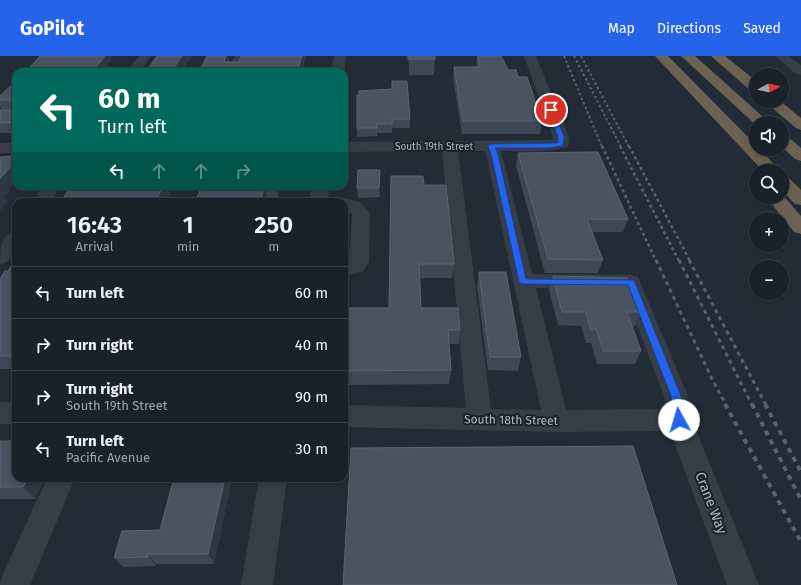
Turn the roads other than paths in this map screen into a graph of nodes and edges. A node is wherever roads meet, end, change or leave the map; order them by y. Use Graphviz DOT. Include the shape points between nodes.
graph roads {
  1 [pos="144,56"];
  2 [pos="241,56"];
  3 [pos="340,56"];
  4 [pos="530,56"];
  5 [pos="661,56"];
  6 [pos="687,56"];
  7 [pos="717,56"];
  8 [pos="781,56"];
  9 [pos="136,68"];
  10 [pos="236,68"];
  11 [pos="338,68"];
  12 [pos="801,70"];
  13 [pos="749,82"];
  14 [pos="780,108"];
  15 [pos="783,108"];
  16 [pos="717,115"];
  17 [pos="755,116"];
  18 [pos="801,119"];
  19 [pos="801,125"];
  20 [pos="789,145"];
  21 [pos="449,146"];
  22 [pos="491,146"];
  23 [pos="348,147"];
  24 [pos="0,148"];
  25 [pos="12,148"];
  26 [pos="801,156"];
  27 [pos="765,164"];
  28 [pos="749,166"];
  29 [pos="789,188"];
  30 [pos="801,200"];
  31 [pos="348,204"];
  32 [pos="782,204"];
  33 [pos="801,228"];
  34 [pos="12,242"];
  35 [pos="0,258"];
  36 [pos="348,269"];
  37 [pos="523,282"];
  38 [pos="12,413"];
  39 [pos="0,414"];
  40 [pos="348,416"];
  41 [pos="480,420"];
  42 [pos="679,420"];
  43 [pos="556,421"];
  44 [pos="59,482"];
  45 [pos="272,482"];
  46 [pos="14,585"];
  47 [pos="256,585"];
  48 [pos="743,585"];
  1 -- 9 [label="street"];
  2 -- 10 [label="street"];
  3 -- 11 [label="street"];
  4 -- 22 [label="street, South 19th Street" via="561,137 561,144"];
  5 -- 16 [label="highway"];
  6 -- 17 [label="highway"];
  7 -- 13 [label="highway"];
  8 -- 12 [label="street"];
  14 -- 19 [label="highway"];
  15 -- 18 [label="highway"];
  16 -- 27 [label="highway"];
  16 -- 28 [label="highway" via="723,134"];
  20 -- 26 [label="highway"];
  21 -- 22 [label="street, South 19th Street"];
  21 -- 23 [label="street, South 19th Street"];
  21 -- 41 [label="street"];
  22 -- 37 [label="street"];
  24 -- 25 [label="street"];
  29 -- 30 [label="highway"];
  31 -- 36 [label="street" via="361,213 359,262"];
  32 -- 33 [label="highway"];
  34 -- 35 [label="street"];
  37 -- 42 [label="street, Crane Way" via="631,282 676,396"];
  37 -- 43 [label="street"];
  38 -- 39 [label="street"];
  40 -- 41 [label="street, South 18th Street"];
  41 -- 43 [label="street, South 18th Street"];
  42 -- 43 [label="street, South 18th Street"];
  42 -- 48 [label="street, Crane Way"];
  44 -- 46 [label="street"];
  45 -- 47 [label="street"];
}
